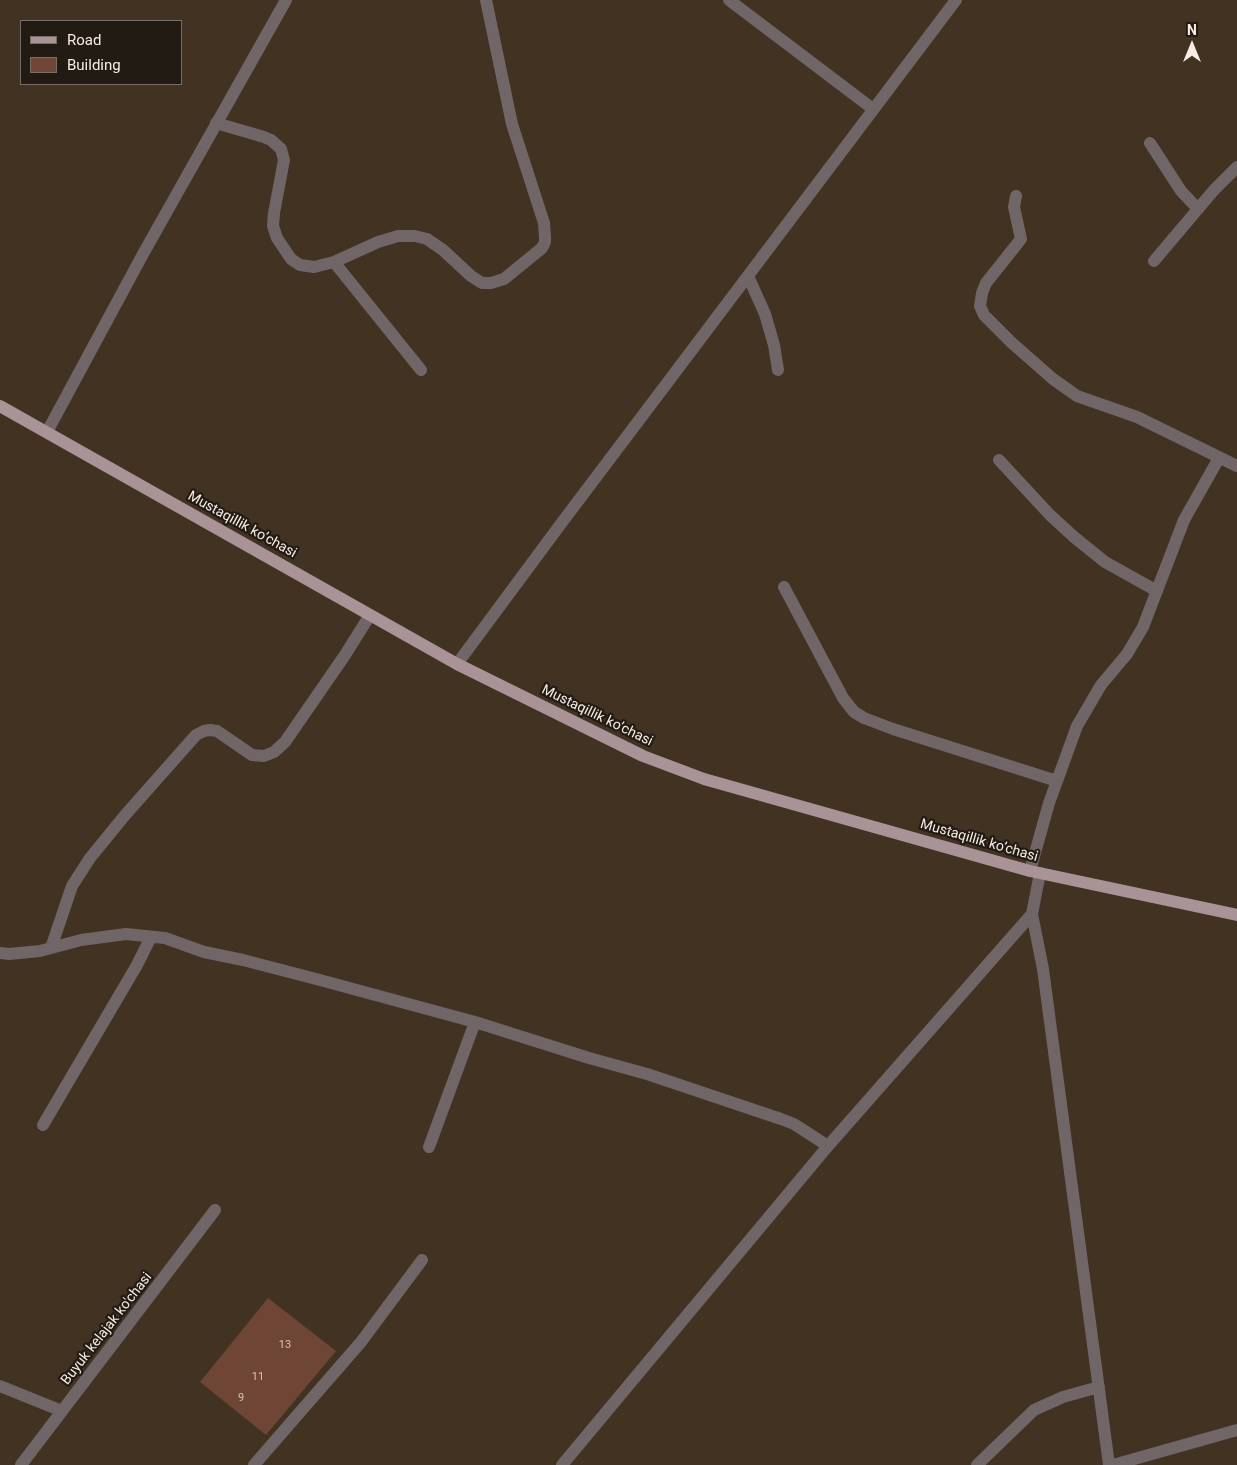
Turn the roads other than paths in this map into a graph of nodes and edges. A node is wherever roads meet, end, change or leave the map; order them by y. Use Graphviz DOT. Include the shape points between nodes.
graph roads {
  1 [pos="286,0"];
  2 [pos="486,0"];
  3 [pos="729,0"];
  4 [pos="956,0"];
  5 [pos="873,109"];
  6 [pos="216,123"];
  7 [pos="1150,143"];
  8 [pos="1237,167"];
  9 [pos="1016,196"];
  10 [pos="1198,209"];
  11 [pos="1154,260"];
  12 [pos="334,262"];
  13 [pos="748,276"];
  14 [pos="421,370"];
  15 [pos="778,370"];
  16 [pos="0,406"];
  17 [pos="46,432"];
  18 [pos="1219,458"];
  19 [pos="999,460"];
  20 [pos="1237,466"];
  21 [pos="784,587"];
  22 [pos="1156,591"];
  23 [pos="370,615"];
  24 [pos="457,664"];
  25 [pos="1057,781"];
  26 [pos="1035,872"];
  27 [pos="1032,914"];
  28 [pos="1237,915"];
  29 [pos="151,937"];
  30 [pos="50,948"];
  31 [pos="0,954"];
  32 [pos="475,1022"];
  33 [pos="43,1125"];
  34 [pos="828,1146"];
  35 [pos="429,1147"];
  36 [pos="216,1210"];
  37 [pos="422,1260"];
  38 [pos="0,1386"];
  39 [pos="1099,1386"];
  40 [pos="62,1412"];
  41 [pos="1237,1430"];
  42 [pos="21,1465"];
  43 [pos="254,1465"];
  44 [pos="562,1465"];
  45 [pos="977,1465"];
  46 [pos="1109,1465"];
  47 [pos="1114,1465"];
  1 -- 6 [label="street"];
  2 -- 12 [label="street" via="512,124 544,223 545,242 542,248 504,279 491,283 482,283 471,276 428,238 415,236 398,236 378,242"];
  3 -- 5 [label="street"];
  4 -- 5 [label="street"];
  5 -- 13 [label="street"];
  6 -- 12 [label="street" via="277,144 284,160 274,213 273,226 277,238 300,265 314,267"];
  6 -- 17 [label="street"];
  7 -- 10 [label="street" via="1181,191"];
  8 -- 10 [label="street"];
  9 -- 18 [label="street" via="1014,207 1021,238 986,283 980,306 984,315 1053,380 1077,396 1137,416"];
  10 -- 11 [label="street"];
  12 -- 14 [label="street"];
  13 -- 15 [label="street" via="765,314"];
  13 -- 24 [label="street"];
  16 -- 17 [label="main road, Mustaqillik ko’chasi"];
  17 -- 23 [label="main road, Mustaqillik ko’chasi"];
  18 -- 20 [label="street"];
  18 -- 22 [label="street" via="1184,520"];
  19 -- 22 [label="street" via="1074,537 1105,562"];
  21 -- 25 [label="street" via="843,698 854,712 893,729"];
  22 -- 25 [label="street" via="1143,628 1127,654 1101,685 1077,726"];
  23 -- 24 [label="main road, Mustaqillik ko’chasi"];
  23 -- 30 [label="street" via="285,742 274,752 264,756 252,755 217,731 204,731 196,736 90,858 72,886"];
  24 -- 26 [label="main road, Mustaqillik ko’chasi" via="643,756 704,779"];
  25 -- 26 [label="street" via="1049,803"];
  26 -- 27 [label="street"];
  26 -- 28 [label="main road, Mustaqillik ko’chasi"];
  27 -- 34 [label="street"];
  27 -- 39 [label="street" via="1043,970"];
  29 -- 30 [label="street" via="126,934"];
  29 -- 32 [label="street" via="166,938 204,952"];
  29 -- 33 [label="street"];
  30 -- 31 [label="street"];
  32 -- 34 [label="street" via="781,1119"];
  32 -- 35 [label="street"];
  34 -- 44 [label="street"];
  36 -- 40 [label="street, Buyuk kelajak ko'chasi"];
  37 -- 43 [label="street" via="361,1342"];
  38 -- 40 [label="street"];
  39 -- 45 [label="street" via="1034,1410"];
  39 -- 46 [label="street"];
  40 -- 42 [label="street, Buyuk kelajak ko'chasi"];
  41 -- 47 [label="street"];
}
